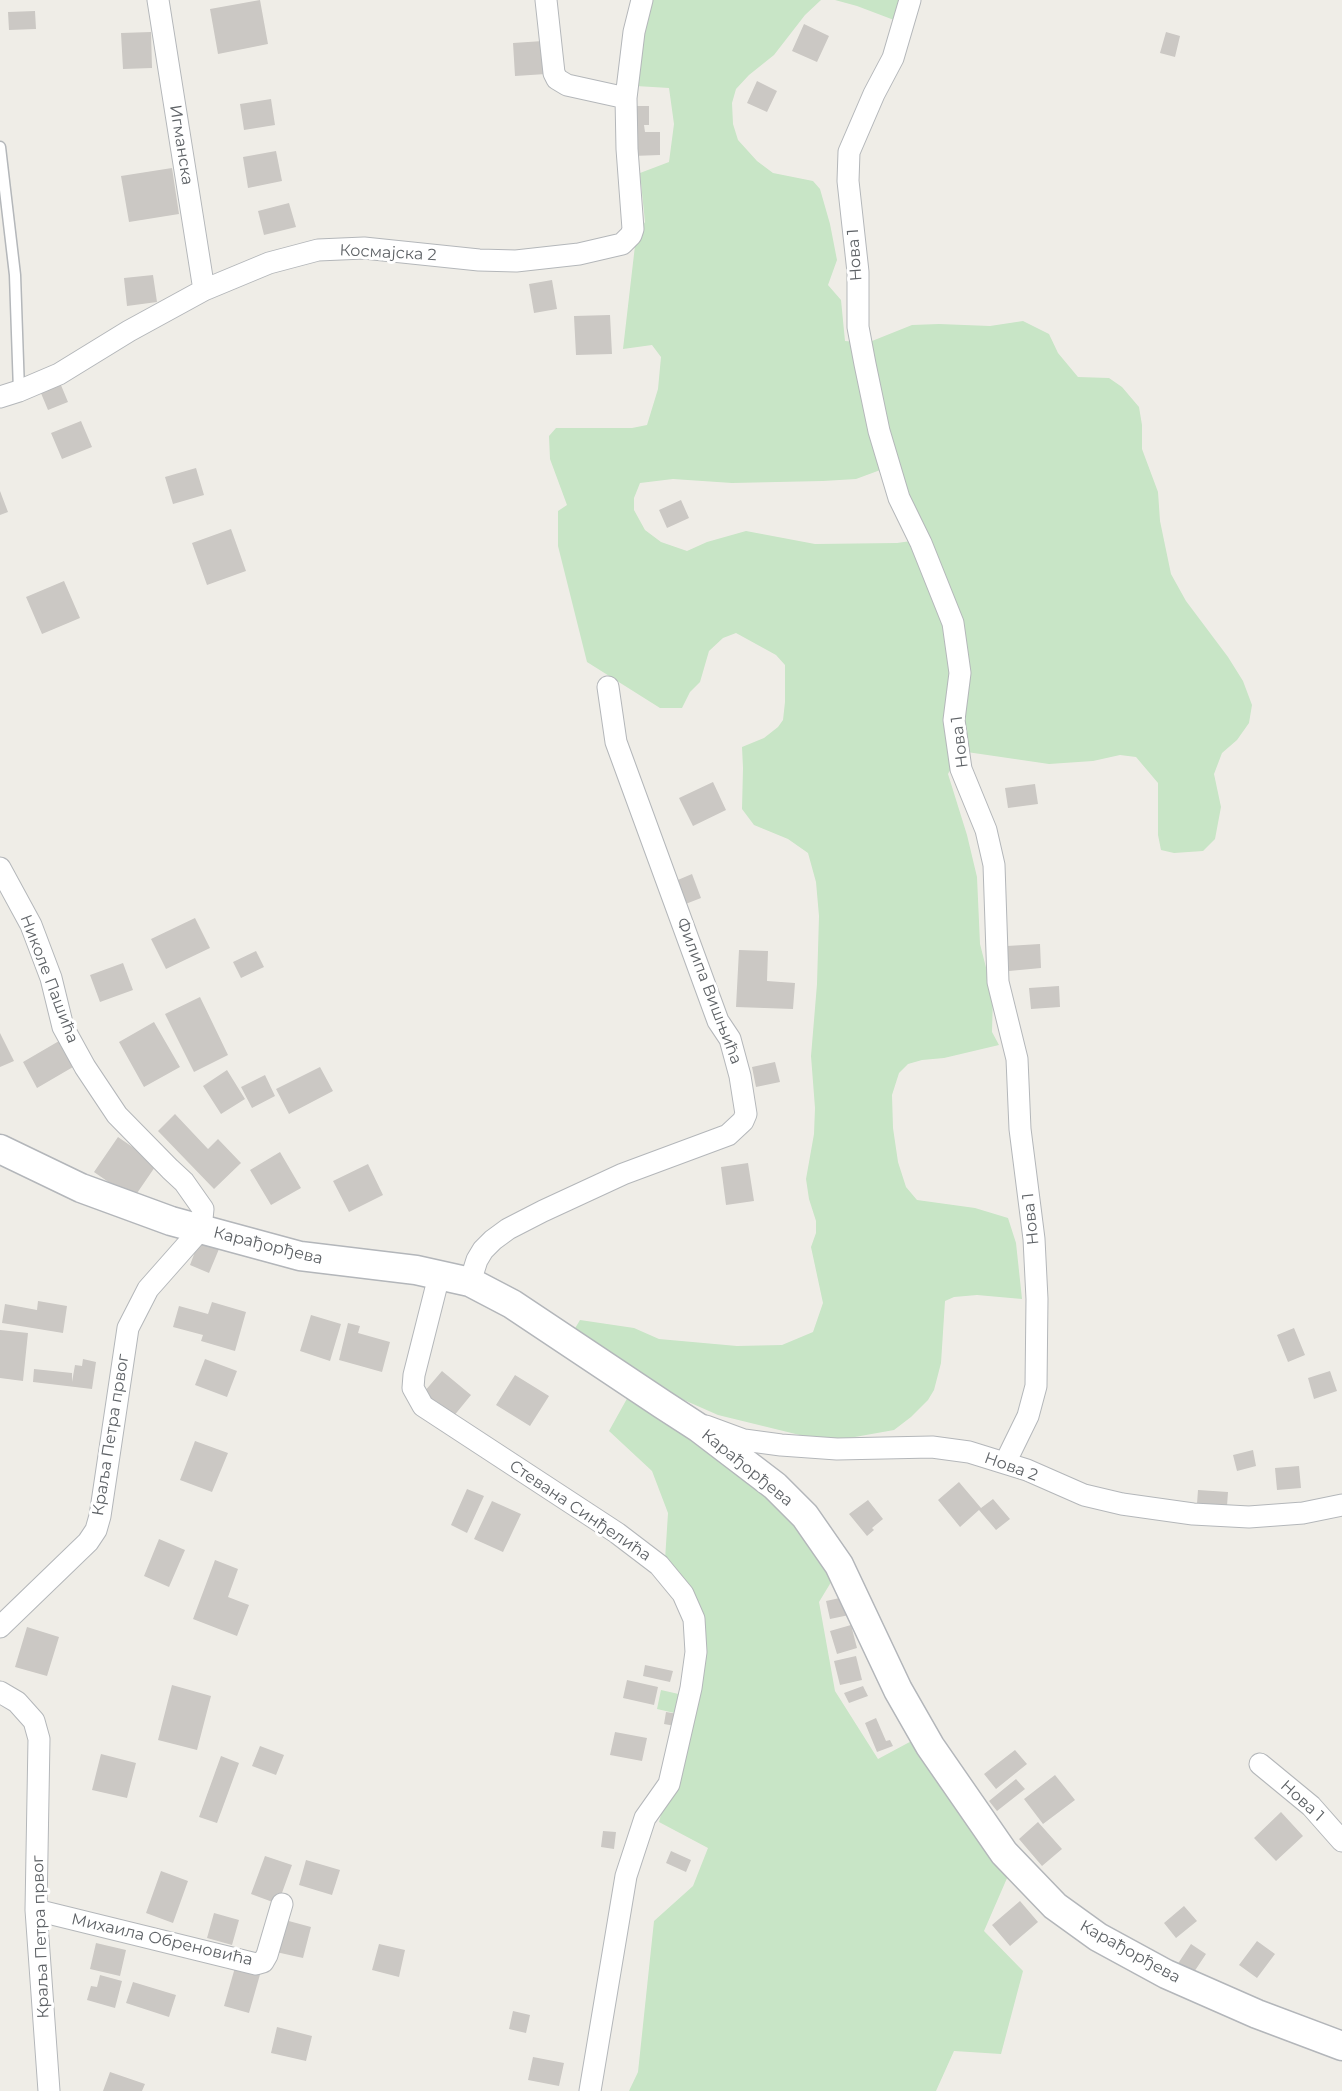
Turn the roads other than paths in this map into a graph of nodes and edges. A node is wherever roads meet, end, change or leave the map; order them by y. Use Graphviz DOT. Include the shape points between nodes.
graph roads {
  1 [pos="158,0"];
  2 [pos="546,0"];
  3 [pos="642,0"];
  4 [pos="910,0"];
  5 [pos="626,98"];
  6 [pos="0,147"];
  7 [pos="204,290"];
  8 [pos="9,394"];
  9 [pos="608,687"];
  10 [pos="0,868"];
  11 [pos="0,1149"];
  12 [pos="201,1229"];
  13 [pos="439,1276"];
  14 [pos="470,1282"];
  15 [pos="680,1416"];
  16 [pos="1005,1463"];
  17 [pos="1342,1505"];
  18 [pos="0,1627"];
  19 [pos="0,1692"];
  20 [pos="1260,1764"];
  21 [pos="1342,1841"];
  22 [pos="282,1904"];
  23 [pos="36,1910"];
  24 [pos="1342,2046"];
  25 [pos="49,2091"];
  26 [pos="590,2091"];
  1 -- 7 [label="street, Игманска"];
  2 -- 5 [label="street" via="557,79 567,85"];
  3 -- 5 [label="street, Космајска 2"];
  4 -- 16 [label="street, Нова 1" via="893,58 849,152 848,181 858,272 858,327 879,431 900,498 953,624 960,673 954,720 961,769 986,830 994,865 998,982 1017,1059 1037,1299 1036,1386 1028,1416"];
  5 -- 7 [label="street, Космајска 2" via="634,222 631,235 622,243 579,254 516,261 364,248 318,250 269,263"];
  6 -- 8 [label="lane" via="15,275"];
  7 -- 8 [label="street, Космајска 2" via="59,374"];
  9 -- 14 [label="street, Филипа Вишњића" via="616,742 718,1021 730,1039 746,1114 728,1135 623,1174 508,1229 483,1250"];
  10 -- 12 [label="street, Николе Пашића" via="31,925 51,978 63,1027 85,1067 117,1115 200,1201"];
  11 -- 12 [label="street, Карађорђева" via="116,1202"];
  12 -- 13 [label="street, Карађорђева" via="300,1256"];
  12 -- 18 [label="street, Краља Петра првог" via="148,1289 128,1328 96,1530"];
  13 -- 14 [label="street, Карађорђева"];
  13 -- 26 [label="street, Стевана Синђелића" via="414,1375 413,1388 423,1406 626,1539 659,1566 683,1594 694,1619 696,1652 691,1688 669,1784 645,1818 626,1876"];
  14 -- 15 [label="street, Карађорђева" via="512,1304"];
  15 -- 16 [label="street, Нова 2" via="744,1440 837,1449 932,1447 969,1452"];
  15 -- 24 [label="street, Карађорђева" via="775,1486 819,1534 855,1595 917,1725 982,1824 1036,1888 1075,1921 1134,1958 1257,2014"];
  16 -- 17 [label="street, Нова 2" via="1084,1495 1193,1514 1249,1517"];
  19 -- 23 [label="street, Краља Петра првог" via="17,1702 34,1721 39,1739"];
  20 -- 21 [label="street, Нова 1" via="1311,1806"];
  22 -- 23 [label="street, Михаила Обреновића" via="267,1955 256,1964"];
  23 -- 25 [label="street, Краља Петра првог"];
}
